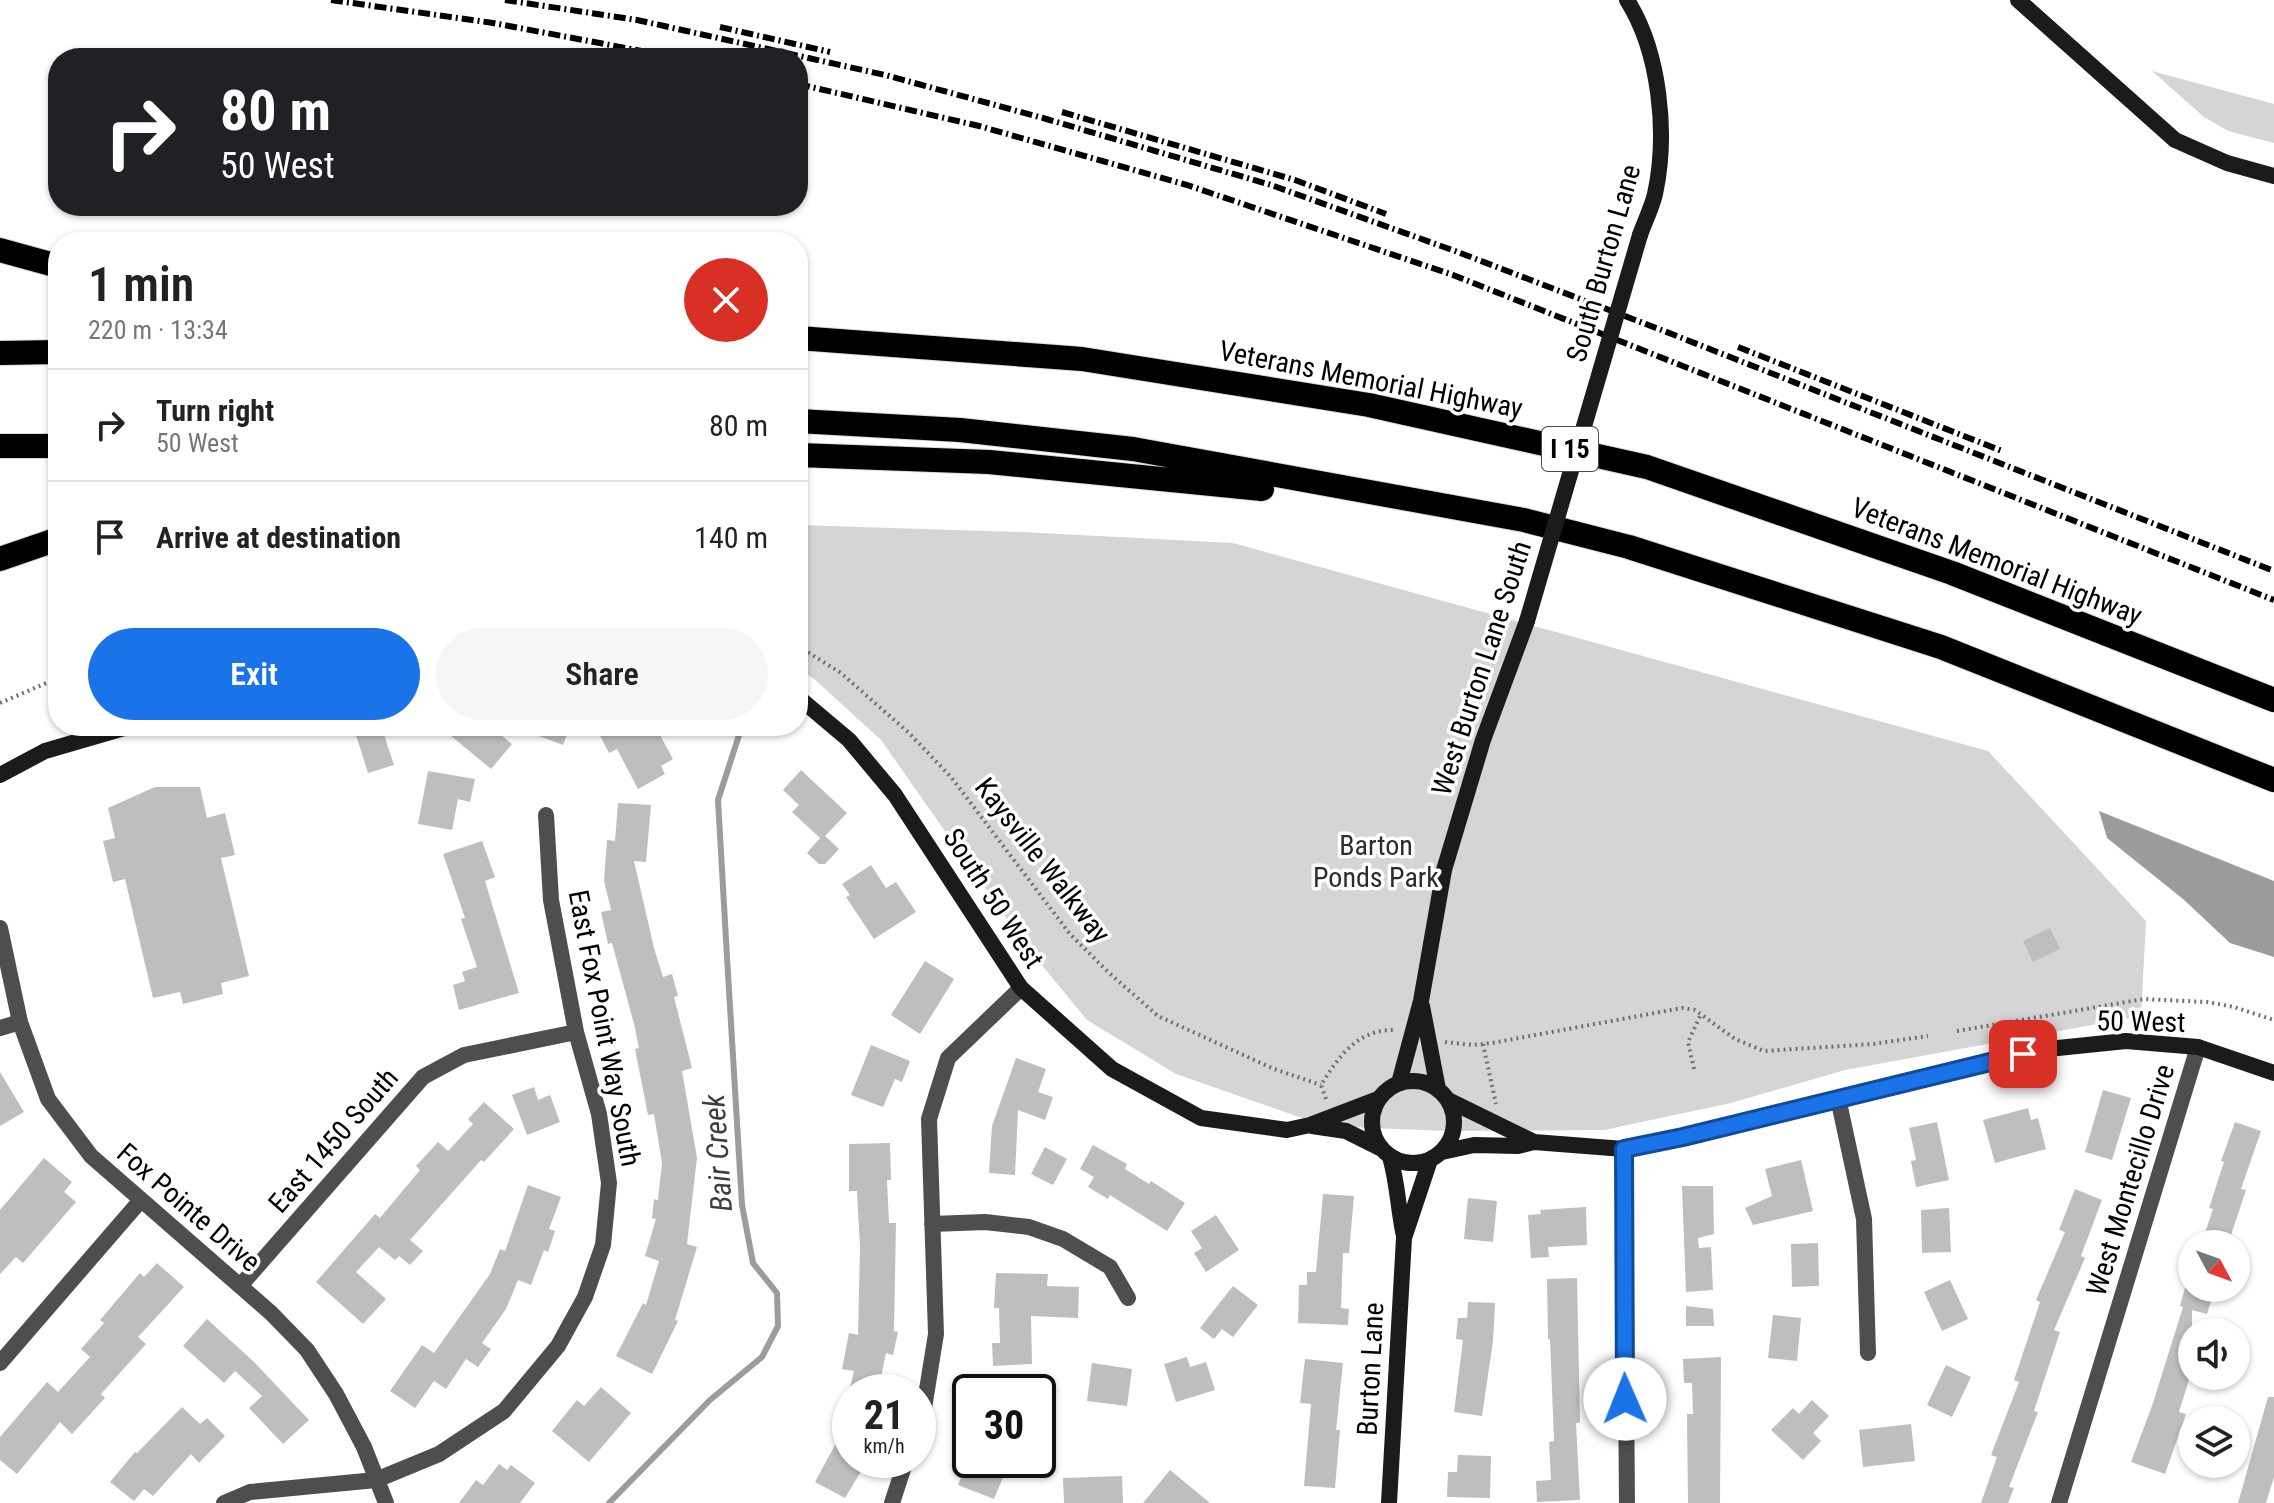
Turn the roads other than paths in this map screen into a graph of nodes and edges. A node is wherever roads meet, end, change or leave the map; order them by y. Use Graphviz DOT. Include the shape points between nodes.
graph roads {
  1 [pos="1627,0"];
  2 [pos="2018,0"];
  3 [pos="2274,176"];
  4 [pos="0,250"];
  5 [pos="48,263"];
  6 [pos="808,338"];
  7 [pos="48,352"];
  8 [pos="0,353"];
  9 [pos="808,422"];
  10 [pos="0,446"];
  11 [pos="48,446"];
  12 [pos="808,455"];
  13 [pos="1564,493"];
  14 [pos="1475,511"];
  15 [pos="48,542"];
  16 [pos="0,559"];
  17 [pos="2274,700"];
  18 [pos="808,705"];
  19 [pos="97,736"];
  20 [pos="0,775"];
  21 [pos="2274,780"];
  22 [pos="546,815"];
  23 [pos="0,928"];
  24 [pos="1021,988"];
  25 [pos="1421,1001"];
  26 [pos="20,1022"];
  27 [pos="0,1028"];
  28 [pos="576,1032"];
  29 [pos="2198,1047"];
  30 [pos="2274,1073"];
  31 [pos="1399,1083"];
  32 [pos="1443,1094"];
  33 [pos="1838,1098"];
  34 [pos="1378,1099"];
  35 [pos="1310,1125"];
  36 [pos="1534,1142"];
  37 [pos="1624,1149"];
  38 [pos="1385,1153"];
  39 [pos="1436,1156"];
  40 [pos="141,1200"];
  41 [pos="932,1224"];
  42 [pos="1404,1238"];
  43 [pos="240,1286"];
  44 [pos="1128,1298"];
  45 [pos="1868,1353"];
  46 [pos="0,1363"];
  47 [pos="930,1374"];
  48 [pos="900,1478"];
  49 [pos="376,1480"];
  50 [pos="224,1503"];
  51 [pos="386,1503"];
  52 [pos="892,1503"];
  53 [pos="1389,1503"];
  54 [pos="1627,1503"];
  55 [pos="2059,1503"];
  1 -- 13 [label="street, South Burton Lane, bridge" via="1637,15 1658,87 1661,123 1655,194"];
  2 -- 3 [label="street" via="2175,140"];
  4 -- 5 [label="highway"];
  6 -- 17 [label="highway, Veterans Memorial Highway / I 15" via="1082,359 1369,405 1647,467 1952,573"];
  7 -- 8 [label="highway"];
  9 -- 14 [label="highway" via="960,430 1133,449"];
  10 -- 11 [label="highway"];
  12 -- 14 [label="highway" via="989,462"];
  13 -- 25 [label="street, West Burton Lane South, bridge" via="1444,870"];
  14 -- 21 [label="highway" via="1629,547 1941,647"];
  15 -- 16 [label="highway"];
  18 -- 24 [label="street, South 50 West" via="849,740 895,795"];
  19 -- 20 [label="street" via="45,751"];
  22 -- 28 [label="street, East Fox Point Way South" via="551,900"];
  23 -- 26 [label="street, Fox Pointe Drive"];
  24 -- 35 [label="street, South 50 West" via="1112,1069 1201,1118 1287,1130"];
  24 -- 41 [label="street" via="948,1058 929,1119"];
  25 -- 31 [label="street, West Burton Lane South"];
  25 -- 32 [label="street, West Burton Lane South"];
  26 -- 27 [label="street"];
  26 -- 40 [label="street, Fox Pointe Drive" via="48,1099 91,1156"];
  28 -- 43 [label="street, East 1450 South" via="464,1055 423,1077"];
  28 -- 49 [label="street, East Fox Point Way South" via="599,1114 609,1183 603,1245 585,1297 558,1346 504,1411 439,1454"];
  29 -- 30 [label="street, 50 West"];
  29 -- 33 [label="street, 50 West" via="2126,1041 2048,1049"];
  29 -- 55 [label="street, West Montecillo Drive"];
  31 -- 32 [label="street" via="1426,1083"];
  31 -- 34 [label="street"];
  32 -- 36 [label="street, 50 West"];
  32 -- 39 [label="street" via="1454,1127"];
  33 -- 37 [label="street, 50 West"];
  33 -- 45 [label="street" via="1864,1219"];
  34 -- 35 [label="street, South 50 West"];
  34 -- 38 [label="street" via="1371,1124"];
  35 -- 38 [label="street, South 50 West" via="1346,1131"];
  36 -- 37 [label="street, 50 West"];
  36 -- 39 [label="street, 50 West" via="1474,1145"];
  37 -- 54 [label="street"];
  38 -- 39 [label="street" via="1417,1164"];
  38 -- 42 [label="street, Burton Lane" via="1398,1187"];
  39 -- 42 [label="street, Burton Lane"];
  40 -- 43 [label="street, Fox Pointe Drive"];
  40 -- 46 [label="street"];
  41 -- 44 [label="street" via="1000,1223 1063,1239 1110,1267"];
  41 -- 47 [label="street" via="936,1334"];
  42 -- 53 [label="street, Burton Lane"];
  43 -- 49 [label="street, Fox Pointe Drive" via="307,1350 336,1394"];
  48 -- 52 [label="street"];
  49 -- 50 [label="street, East Fox Point Way South" via="250,1492"];
  49 -- 51 [label="street, Fox Pointe Drive"];
}
